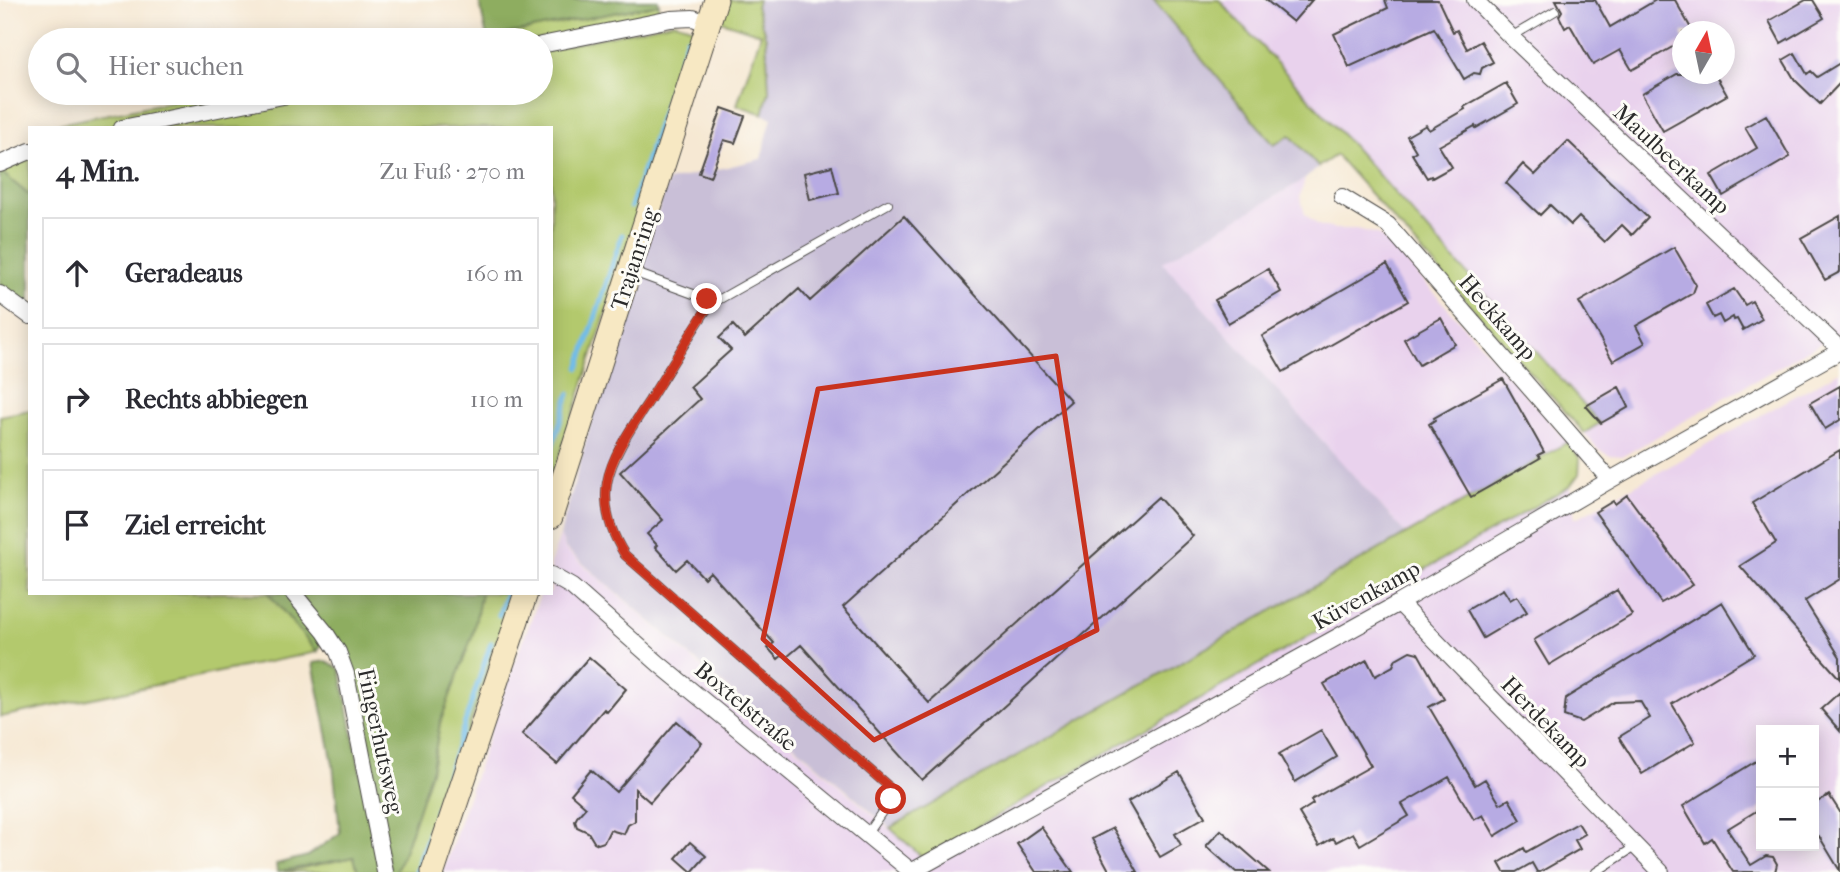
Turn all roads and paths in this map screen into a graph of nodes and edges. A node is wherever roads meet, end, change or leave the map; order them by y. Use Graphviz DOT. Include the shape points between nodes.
graph roads {
  1 [pos="716,0"];
  2 [pos="1475,0"];
  3 [pos="1555,11"];
  4 [pos="709,24"];
  5 [pos="1511,37"];
  6 [pos="553,43"];
  7 [pos="238,105"];
  8 [pos="132,126"];
  9 [pos="28,152"];
  10 [pos="0,164"];
  11 [pos="1342,197"];
  12 [pos="888,204"];
  13 [pos="630,271"];
  14 [pos="0,294"];
  15 [pos="713,299"];
  16 [pos="28,315"];
  17 [pos="1840,350"];
  18 [pos="1610,480"];
  19 [pos="553,511"];
  20 [pos="553,576"];
  21 [pos="295,595"];
  22 [pos="525,595"];
  23 [pos="1399,603"];
  24 [pos="866,835"];
  25 [pos="1636,846"];
  26 [pos="385,872"];
  27 [pos="433,872"];
  28 [pos="911,872"];
  29 [pos="1596,872"];
  30 [pos="1661,872"];
  1 -- 4 [label="main road, Trajanring"];
  2 -- 5 [label="street, Maulbeerkamp"];
  3 -- 5 [label="lane"];
  4 -- 6 [label="street" via="693,18 671,19"];
  4 -- 13 [label="main road, Trajanring"];
  5 -- 17 [label="street, Maulbeerkamp"];
  7 -- 8 [label="street"];
  9 -- 10 [label="street"];
  11 -- 18 [label="street, Heckkamp" via="1388,225"];
  12 -- 15 [label="lane" via="727,296"];
  13 -- 15 [label="lane"];
  13 -- 19 [label="main road, Trajanring"];
  14 -- 16 [label="street"];
  15 -- 24 [label="lane" via="611,468 606,499 612,531 625,555 887,785 891,799"];
  17 -- 18 [label="street, Küvenkamp"];
  18 -- 23 [label="street, Küvenkamp"];
  20 -- 24 [label="street, Boxtelstraße" via="572,587"];
  21 -- 26 [label="street, Fingerhutsweg" via="338,652 346,674"];
  22 -- 27 [label="main road"];
  23 -- 25 [label="street, Herdekamp"];
  23 -- 28 [label="street, Küvenkamp"];
  24 -- 28 [label="street, Boxtelstraße"];
  25 -- 29 [label="lane"];
  25 -- 30 [label="street, Herdekamp"];
}
